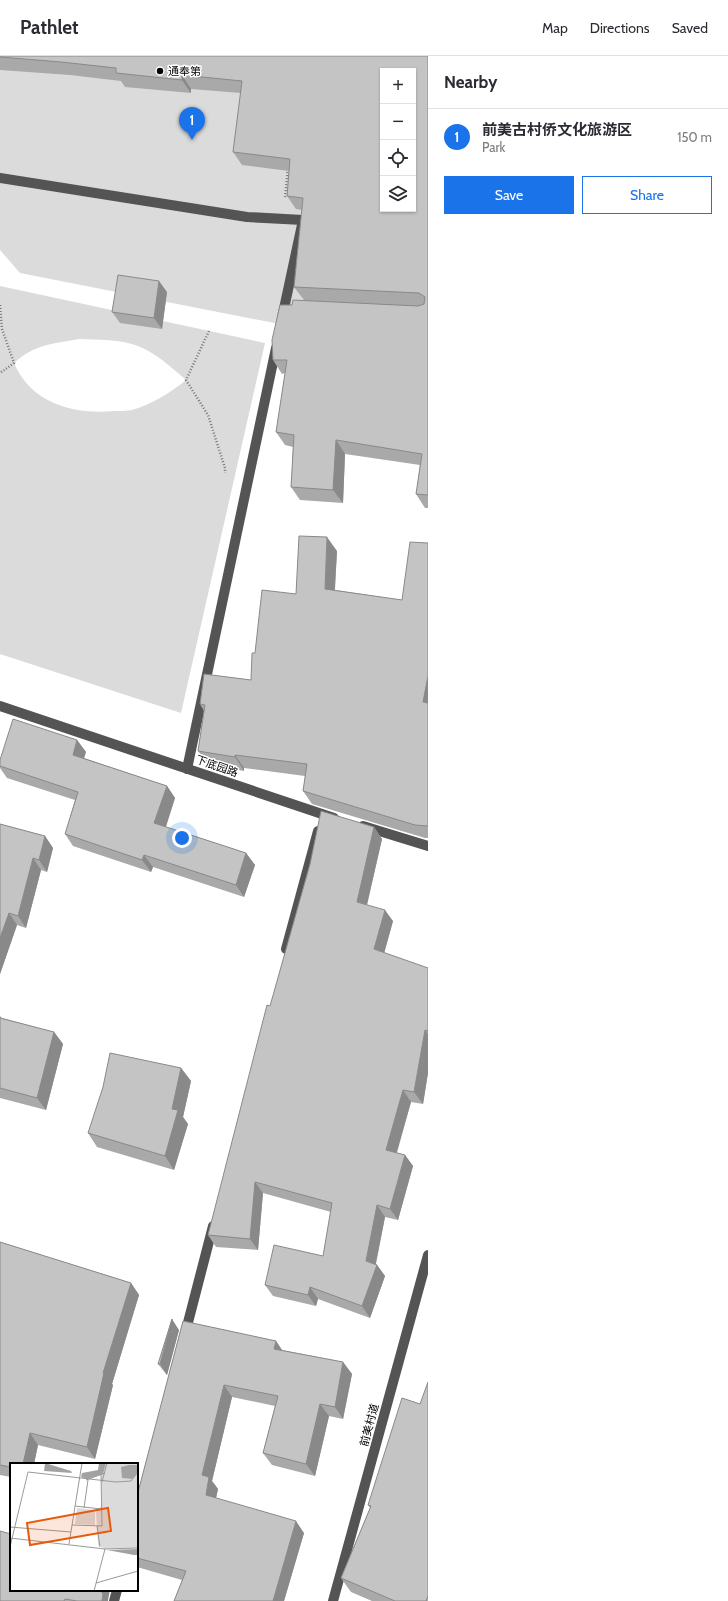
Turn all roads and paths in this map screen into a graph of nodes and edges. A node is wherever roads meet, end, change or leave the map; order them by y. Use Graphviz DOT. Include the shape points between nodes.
graph roads {
  1 [pos="288,164"];
  2 [pos="0,178"];
  3 [pos="282,219"];
  4 [pos="0,305"];
  5 [pos="209,331"];
  6 [pos="0,373"];
  7 [pos="225,475"];
  8 [pos="0,706"];
  9 [pos="187,769"];
  10 [pos="322,814"];
  11 [pos="428,846"];
  12 [pos="284,960"];
  13 [pos="216,1214"];
  14 [pos="428,1255"];
  15 [pos="182,1345"];
  16 [pos="117,1591"];
  17 [pos="114,1601"];
  18 [pos="333,1601"];
  1 -- 3 [label="path"];
  2 -- 3 [label="street" via="234,216"];
  3 -- 9 [label="street" via="303,220 289,306 279,333"];
  4 -- 6 [label="path" via="2,329 14,363"];
  5 -- 7 [label="path" via="186,380 208,415"];
  8 -- 9 [label="street, 下底园路"];
  9 -- 10 [label="street, 下底园路"];
  10 -- 11 [label="street, 下底园路"];
  10 -- 12 [label="street"];
  13 -- 15 [label="street"];
  14 -- 18 [label="street, 前美村道"];
  16 -- 17 [label="street"];
}
